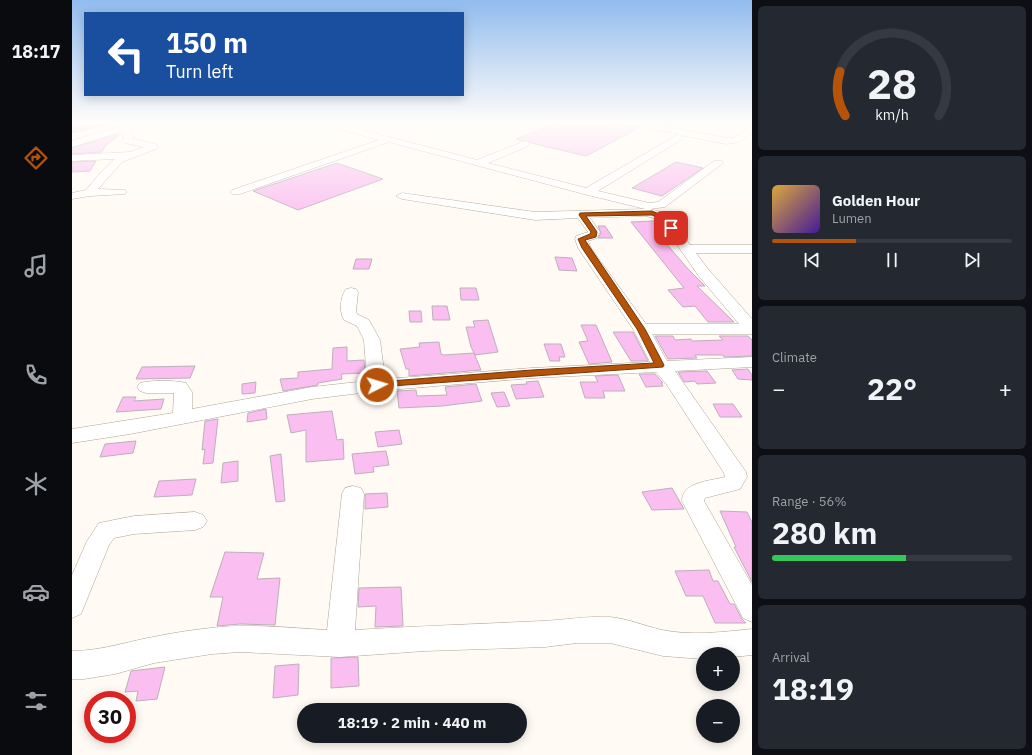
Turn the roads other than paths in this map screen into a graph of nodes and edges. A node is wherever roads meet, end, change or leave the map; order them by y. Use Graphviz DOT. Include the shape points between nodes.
graph roads {
  1 [pos="107,156"];
  2 [pos="129,156"];
  3 [pos="339,156"];
  4 [pos="453,156"];
  5 [pos="495,156"];
  6 [pos="648,156"];
  7 [pos="72,158"];
  8 [pos="478,163"];
  9 [pos="718,163"];
  10 [pos="121,192"];
  11 [pos="236,192"];
  12 [pos="588,192"];
  13 [pos="90,193"];
  14 [pos="72,196"];
  15 [pos="402,196"];
  16 [pos="609,196"];
  17 [pos="629,213"];
  18 [pos="582,215"];
  19 [pos="688,249"];
  20 [pos="752,249"];
  21 [pos="351,292"];
  22 [pos="641,329"];
  23 [pos="752,329"];
  24 [pos="752,362"];
  25 [pos="660,365"];
  26 [pos="377,385"];
  27 [pos="146,387"];
  28 [pos="182,417"];
  29 [pos="72,436"];
  30 [pos="353,494"];
  31 [pos="195,521"];
  32 [pos="72,606"];
  33 [pos="752,610"];
  34 [pos="752,642"];
  35 [pos="340,644"];
  36 [pos="72,665"];
  1 -- 7 [label="street"];
  2 -- 13 [label="street" via="119,160"];
  3 -- 11 [label="street"];
  4 -- 8 [label="street"];
  5 -- 8 [label="street"];
  6 -- 12 [label="street"];
  8 -- 12 [label="street"];
  9 -- 16 [label="street" via="661,205 649,206"];
  10 -- 13 [label="street"];
  12 -- 16 [label="street"];
  13 -- 14 [label="street"];
  15 -- 18 [label="street" via="527,215"];
  16 -- 17 [label="street" via="611,203"];
  17 -- 18 [label="street"];
  17 -- 19 [label="street" via="647,212 661,216"];
  18 -- 22 [label="street" via="594,232 593,235 581,239 585,248"];
  19 -- 20 [label="street"];
  19 -- 23 [label="street" via="703,272"];
  21 -- 26 [label="street" via="348,312 350,317 363,323 372,340"];
  22 -- 23 [label="street"];
  22 -- 25 [label="street"];
  24 -- 25 [label="street"];
  25 -- 26 [label="street"];
  25 -- 33 [label="street" via="735,472 736,477 732,483 698,492 693,496 693,501"];
  26 -- 28 [label="street" via="312,393"];
  27 -- 28 [label="street" via="180,387 183,392"];
  28 -- 29 [label="street"];
  30 -- 35 [label="street"];
  31 -- 32 [label="street" via="134,525 107,530 99,541"];
  34 -- 35 [label="street" via="688,646 663,643 610,630 577,630 546,634"];
  35 -- 36 [label="street" via="240,639 212,641 154,650 115,660"];
}
